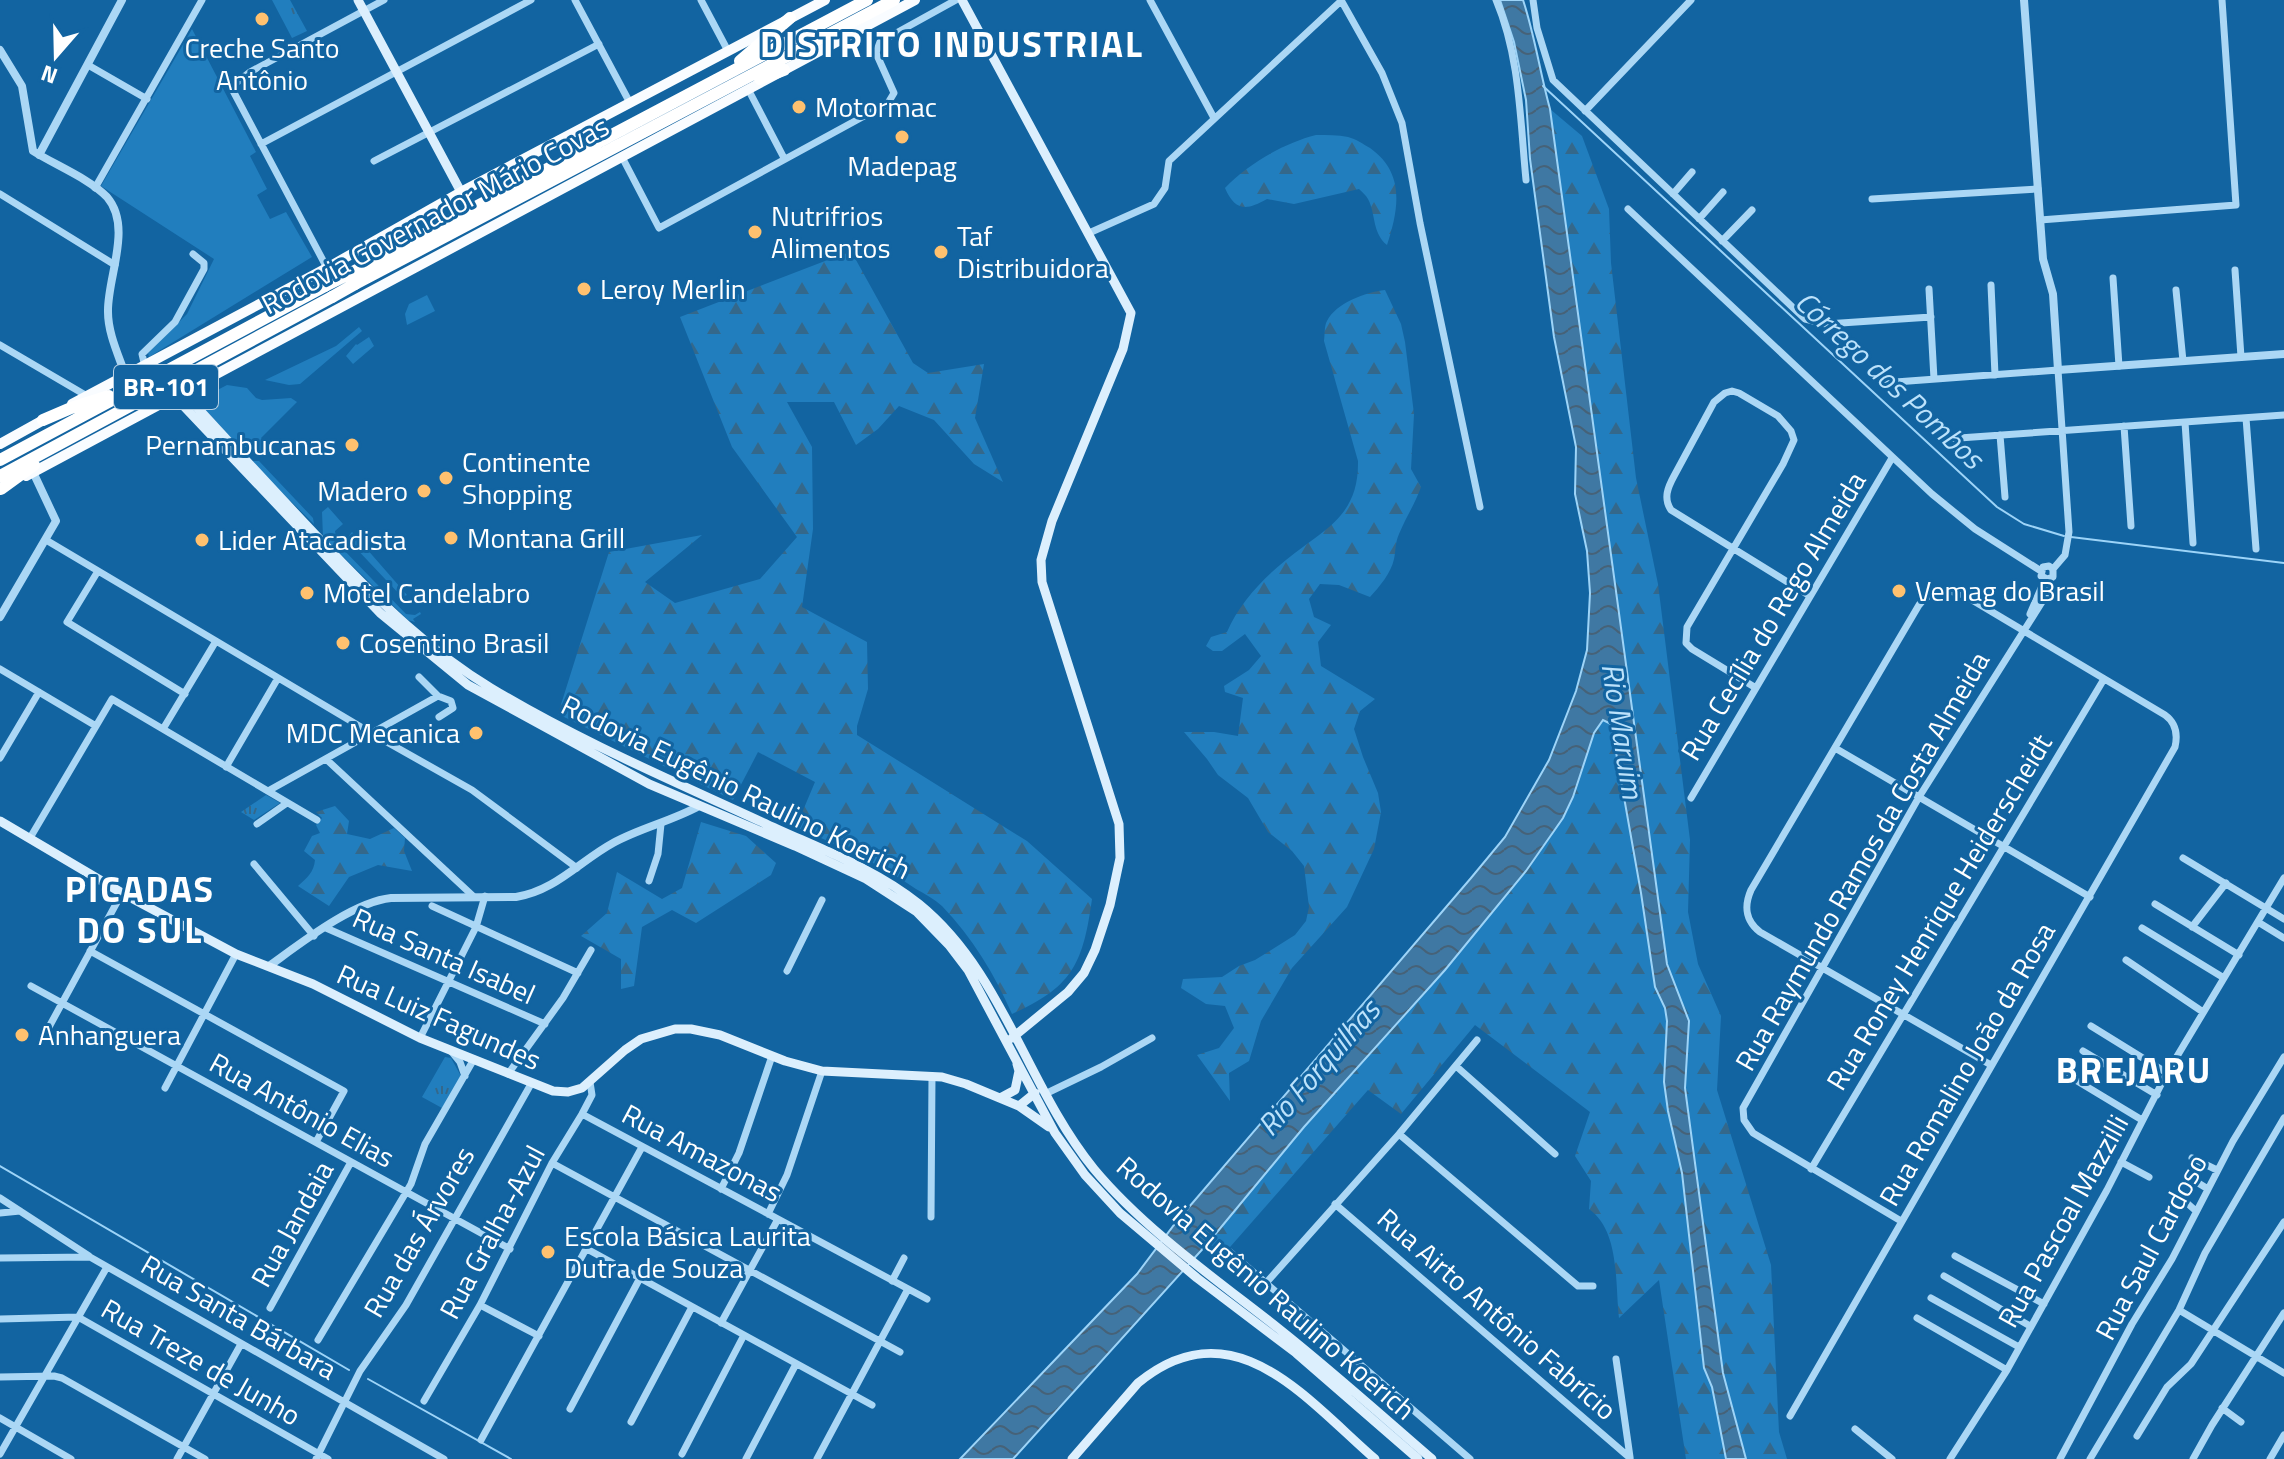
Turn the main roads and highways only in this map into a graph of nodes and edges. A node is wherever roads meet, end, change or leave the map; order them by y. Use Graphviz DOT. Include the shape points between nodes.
graph roads {
  1 [pos="358,0"];
  2 [pos="825,0"];
  3 [pos="867,0"];
  4 [pos="894,0"];
  5 [pos="915,0"];
  6 [pos="962,0"];
  7 [pos="790,18"];
  8 [pos="784,70"];
  9 [pos="726,74"];
  10 [pos="708,99"];
  11 [pos="461,192"];
  12 [pos="327,268"];
  13 [pos="352,279"];
  14 [pos="328,292"];
  15 [pos="347,305"];
  16 [pos="135,388"];
  17 [pos="178,394"];
  18 [pos="43,420"];
  19 [pos="0,444"];
  20 [pos="0,460"];
  21 [pos="0,485"];
  22 [pos="0,821"];
  23 [pos="1011,1039"];
  24 [pos="1015,1057"];
  25 [pos="1032,1089"];
  26 [pos="1045,1094"];
  27 [pos="1016,1099"];
  28 [pos="1055,1133"];
  29 [pos="1200,1274"];
  30 [pos="1072,1459"];
  31 [pos="1375,1459"];
  32 [pos="1418,1459"];
  33 [pos="1432,1459"];
  1 -- 11 [label="main road"];
  2 -- 7 [label="main road"];
  3 -- 9 [label="highway, Rodovia Governador Mário Covas / BR-101"];
  4 -- 10 [label="highway, Rodovia Governador Mário Covas / BR-101"];
  5 -- 8 [label="main road"];
  6 -- 23 [label="main road" via="1131,320 1052,521 1041,572 1119,824 1120,858 1110,905 1084,973"];
  7 -- 9 [label="highway"];
  7 -- 11 [label="main road"];
  8 -- 10 [label="highway"];
  8 -- 15 [label="main road"];
  9 -- 13 [label="highway, Rodovia Governador Mário Covas / BR-101"];
  10 -- 13 [label="highway, Rodovia Governador Mário Covas / BR-101"];
  11 -- 12 [label="main road"];
  12 -- 15 [label="main road"];
  12 -- 18 [label="main road"];
  13 -- 14 [label="highway, Rodovia Governador Mário Covas / BR-101, bridge"];
  14 -- 16 [label="highway, Rodovia Governador Mário Covas / BR-101"];
  14 -- 21 [label="highway, Rodovia Governador Mário Covas / BR-101" via="73,437"];
  15 -- 17 [label="main road"];
  16 -- 18 [label="highway"];
  16 -- 20 [label="highway, Rodovia Governador Mário Covas / BR-101"];
  17 -- 21 [label="main road"];
  17 -- 23 [label="main road, Rodovia Eugênio Raulino Koerich" via="346,579 468,685 649,784 832,862 903,901 960,958"];
  17 -- 23 [label="main road, Rodovia Eugênio Raulino Koerich" via="388,610 433,649 528,709 904,892 965,952"];
  18 -- 19 [label="main road"];
  22 -- 27 [label="main road, Rua Luiz Fagundes" via="236,954 313,984 420,1038 553,1091 568,1092 590,1082 633,1044 675,1029 709,1032 822,1071 932,1076"];
  23 -- 24 [label="main road, Rodovia Eugênio Raulino Koerich"];
  23 -- 26 [label="main road, Rodovia Eugênio Raulino Koerich"];
  24 -- 25 [label="main road, Rodovia Eugênio Raulino Koerich"];
  24 -- 27 [label="main road"];
  25 -- 26 [label="main road"];
  25 -- 27 [label="main road"];
  25 -- 27 [label="main road" via="1024,1085"];
  25 -- 28 [label="main road, Rodovia Eugênio Raulino Koerich"];
  26 -- 29 [label="main road, Rodovia Eugênio Raulino Koerich" via="1092,1166"];
  27 -- 28 [label="main road"];
  28 -- 29 [label="main road, Rodovia Eugênio Raulino Koerich" via="1120,1213"];
  29 -- 32 [label="main road, Rodovia Eugênio Raulino Koerich"];
  29 -- 33 [label="main road, Rodovia Eugênio Raulino Koerich" via="1297,1343"];
  30 -- 31 [label="main road" via="1150,1372 1186,1355 1207,1352 1251,1360 1278,1376"];
}
